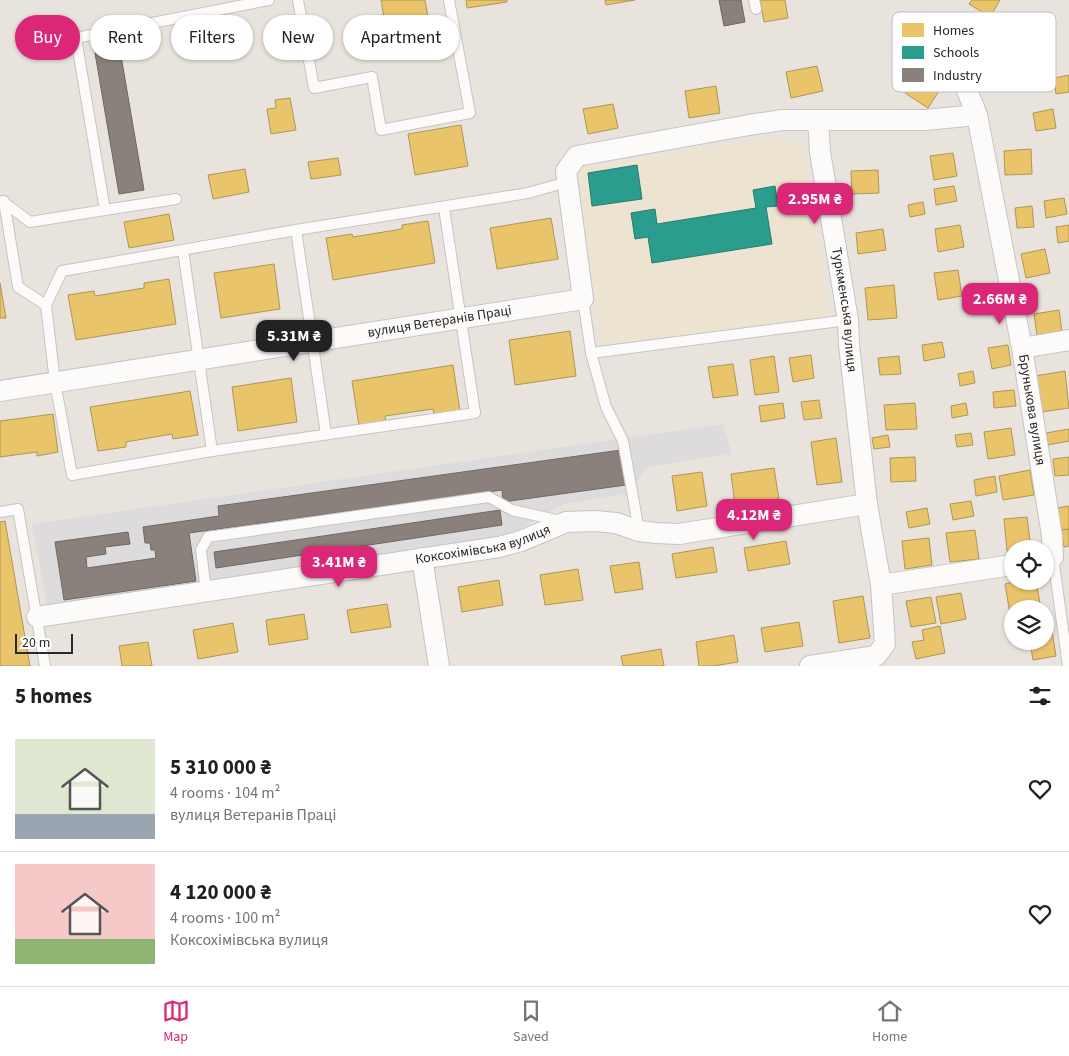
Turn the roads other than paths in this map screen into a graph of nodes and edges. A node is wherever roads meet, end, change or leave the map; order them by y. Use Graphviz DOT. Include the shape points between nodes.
graph roads {
  1 [pos="269,0"];
  2 [pos="298,0"];
  3 [pos="449,0"];
  4 [pos="968,92"];
  5 [pos="977,114"];
  6 [pos="818,120"];
  7 [pos="567,182"];
  8 [pos="176,198"];
  9 [pos="2,201"];
  10 [pos="444,208"];
  11 [pos="105,210"];
  12 [pos="296,230"];
  13 [pos="183,250"];
  14 [pos="583,299"];
  15 [pos="46,305"];
  16 [pos="460,318"];
  17 [pos="848,320"];
  18 [pos="1069,340"];
  19 [pos="312,341"];
  20 [pos="1022,348"];
  21 [pos="591,353"];
  22 [pos="199,359"];
  23 [pos="55,382"];
  24 [pos="0,391"];
  25 [pos="326,434"];
  26 [pos="212,451"];
  27 [pos="867,504"];
  28 [pos="0,512"];
  29 [pos="566,522"];
  30 [pos="639,531"];
  31 [pos="1056,557"];
  32 [pos="422,558"];
  33 [pos="1004,566"];
  34 [pos="881,585"];
  35 [pos="206,591"];
  36 [pos="37,617"];
  37 [pos="45,666"];
  38 [pos="439,666"];
  39 [pos="810,666"];
  40 [pos="1068,666"];
  1 -- 11 [label="lane" via="76,38"];
  2 -- 3 [label="lane" via="314,88 372,77 382,130 470,113"];
  4 -- 5 [label="street, Брунькова вулиця"];
  5 -- 6 [label="street" via="925,120"];
  5 -- 20 [label="street, Брунькова вулиця"];
  6 -- 7 [label="street" via="782,120 577,156 566,172"];
  6 -- 17 [label="street, Туркменська вулиця" via="820,152"];
  7 -- 10 [label="lane" via="528,193"];
  7 -- 14 [label="street"];
  8 -- 11 [label="lane"];
  9 -- 11 [label="lane" via="30,222"];
  9 -- 15 [label="lane" via="18,287"];
  10 -- 12 [label="lane"];
  10 -- 16 [label="lane"];
  12 -- 13 [label="lane"];
  12 -- 19 [label="lane"];
  13 -- 15 [label="lane" via="62,271"];
  13 -- 22 [label="lane"];
  14 -- 16 [label="street, вулиця Ветеранів Праці"];
  14 -- 21 [label="lane"];
  15 -- 23 [label="lane"];
  16 -- 19 [label="street, вулиця Ветеранів Праці"];
  16 -- 25 [label="lane" via="475,413"];
  17 -- 21 [label="lane"];
  17 -- 27 [label="street, Туркменська вулиця"];
  18 -- 20 [label="street"];
  19 -- 22 [label="street, вулиця Ветеранів Праці"];
  19 -- 25 [label="lane"];
  20 -- 31 [label="street, Брунькова вулиця"];
  21 -- 30 [label="lane" via="606,407 623,441"];
  22 -- 23 [label="street, вулиця Ветеранів Праці"];
  22 -- 26 [label="lane"];
  23 -- 24 [label="street, вулиця Ветеранів Праці"];
  23 -- 26 [label="lane" via="72,475"];
  25 -- 26 [label="lane"];
  27 -- 30 [label="street, Коксохімівська вулиця" via="679,534"];
  27 -- 34 [label="street, Туркменська вулиця"];
  28 -- 36 [label="lane" via="18,509"];
  29 -- 30 [label="street, Коксохімівська вулиця" via="595,520"];
  29 -- 32 [label="street, Коксохімівська вулиця" via="522,542"];
  29 -- 35 [label="lane" via="512,510 490,497 208,537 201,550"];
  31 -- 40 [label="lane"];
  32 -- 35 [label="street, Коксохімівська вулиця"];
  32 -- 38 [label="street"];
  33 -- 34 [label="street"];
  34 -- 39 [label="street, Туркменська вулиця" via="885,644 876,656"];
  35 -- 36 [label="street, Коксохімівська вулиця"];
  36 -- 37 [label="lane"];
}
